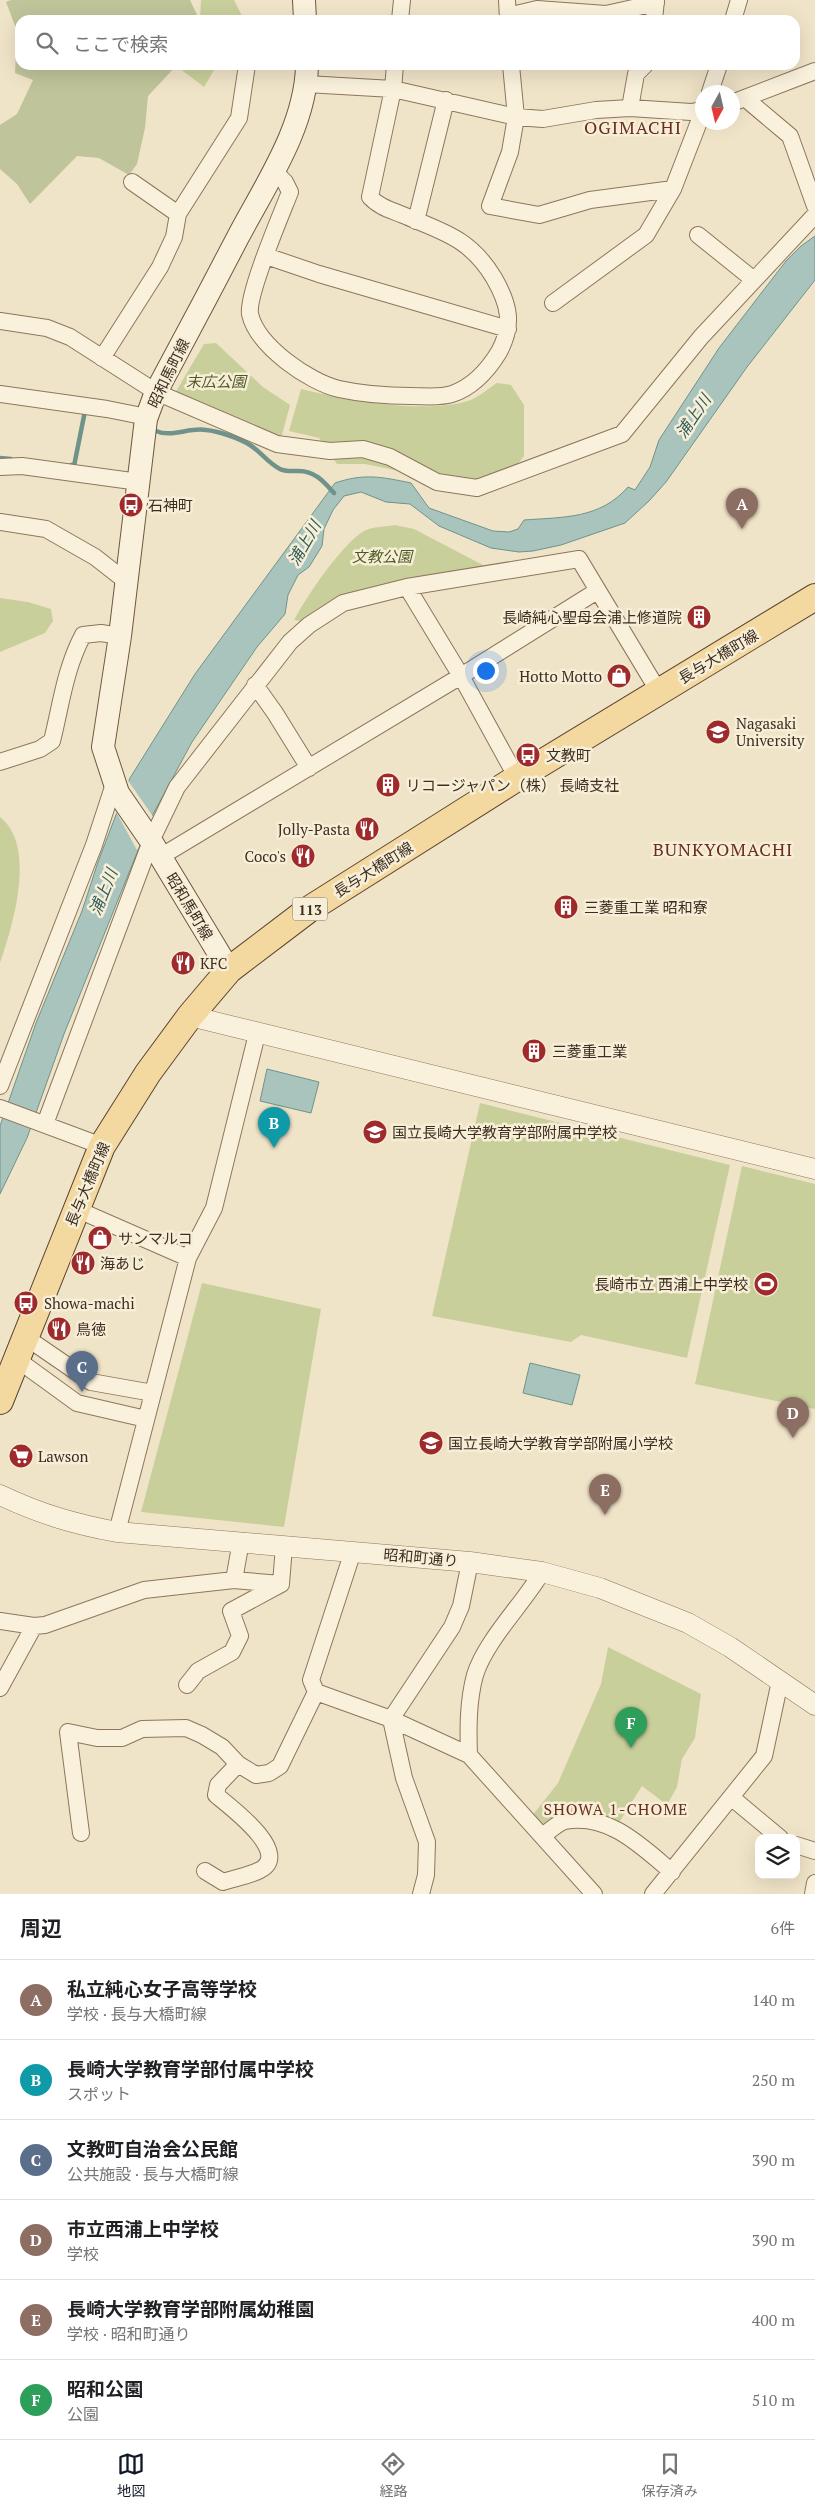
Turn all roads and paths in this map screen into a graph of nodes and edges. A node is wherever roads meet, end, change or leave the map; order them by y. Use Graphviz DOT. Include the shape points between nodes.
graph roads {
  1 [pos="304,0"];
  2 [pos="402,0"];
  3 [pos="739,0"];
  4 [pos="656,1"];
  5 [pos="508,12"];
  6 [pos="305,15"];
  7 [pos="400,15"];
  8 [pos="655,15"];
  9 [pos="734,15"];
  10 [pos="246,70"];
  11 [pos="395,70"];
  12 [pos="511,70"];
  13 [pos="640,70"];
  14 [pos="717,70"];
  15 [pos="815,72"];
  16 [pos="307,75"];
  17 [pos="712,85"];
  18 [pos="393,89"];
  19 [pos="446,100"];
  20 [pos="740,101"];
  21 [pos="740,102"];
  22 [pos="630,108"];
  23 [pos="695,112"];
  24 [pos="516,117"];
  25 [pos="695,130"];
  26 [pos="273,170"];
  27 [pos="132,182"];
  28 [pos="673,189"];
  29 [pos="815,206"];
  30 [pos="178,214"];
  31 [pos="815,215"];
  32 [pos="416,221"];
  33 [pos="698,235"];
  34 [pos="266,256"];
  35 [pos="754,280"];
  36 [pos="554,303"];
  37 [pos="0,322"];
  38 [pos="508,330"];
  39 [pos="102,358"];
  40 [pos="156,392"];
  41 [pos="0,394"];
  42 [pos="146,419"];
  43 [pos="0,466"];
  44 [pos="139,482"];
  45 [pos="0,522"];
  46 [pos="127,582"];
  47 [pos="407,587"];
  48 [pos="597,590"];
  49 [pos="815,597"];
  50 [pos="120,636"];
  51 [pos="461,676"];
  52 [pos="255,685"];
  53 [pos="659,692"];
  54 [pos="0,762"];
  55 [pos="309,768"];
  56 [pos="517,778"];
  57 [pos="117,787"];
  58 [pos="156,849"];
  59 [pos="229,970"];
  60 [pos="190,1016"];
  61 [pos="257,1034"];
  62 [pos="0,1086"];
  63 [pos="0,1108"];
  64 [pos="45,1124"];
  65 [pos="102,1146"];
  66 [pos="815,1169"];
  67 [pos="76,1209"];
  68 [pos="188,1258"];
  69 [pos="20,1347"];
  70 [pos="153,1393"];
  71 [pos="0,1401"];
  72 [pos="146,1419"];
  73 [pos="0,1495"];
  74 [pos="117,1532"];
  75 [pos="241,1541"];
  76 [pos="284,1546"];
  77 [pos="353,1551"];
  78 [pos="470,1562"];
  79 [pos="542,1572"];
  80 [pos="234,1580"];
  81 [pos="281,1584"];
  82 [pos="0,1621"];
  83 [pos="34,1626"];
  84 [pos="780,1682"];
  85 [pos="187,1685"];
  86 [pos="0,1688"];
  87 [pos="316,1692"];
  88 [pos="815,1705"];
  89 [pos="391,1719"];
  90 [pos="469,1755"];
  91 [pos="238,1764"];
  92 [pos="731,1797"];
  93 [pos="81,1833"];
  94 [pos="775,1834"];
  95 [pos="542,1836"];
  96 [pos="800,1846"];
  97 [pos="815,1851"];
  98 [pos="205,1871"];
  99 [pos="672,1872"];
  100 [pos="815,1883"];
  101 [pos="421,1894"];
  102 [pos="594,1894"];
  103 [pos="653,1894"];
  104 [pos="813,1894"];
  1 -- 6 [label="main road"];
  2 -- 7 [label="street"];
  3 -- 9 [label="street"];
  4 -- 5 [label="street" via="606,14 537,9"];
  4 -- 8 [label="street"];
  10 -- 30 [label="street" via="239,118"];
  11 -- 18 [label="street"];
  12 -- 24 [label="street"];
  13 -- 22 [label="street" via="636,74"];
  14 -- 17 [label="street"];
  15 -- 20 [label="street"];
  16 -- 18 [label="street"];
  16 -- 26 [label="main road, 昭和馬町線" via="294,126"];
  18 -- 19 [label="street"];
  18 -- 32 [label="street" via="370,197"];
  19 -- 24 [label="street"];
  19 -- 32 [label="street"];
  21 -- 29 [label="street" via="790,136"];
  22 -- 23 [label="street"];
  22 -- 24 [label="street" via="543,119"];
  24 -- 28 [label="street" via="510,152 488,210 539,215 590,200"];
  25 -- 28 [label="street"];
  26 -- 34 [label="street" via="286,182 290,192"];
  26 -- 40 [label="main road, 昭和馬町線"];
  27 -- 30 [label="street"];
  28 -- 36 [label="street" via="646,235"];
  30 -- 39 [label="street" via="174,237 160,267"];
  31 -- 35 [label="street"];
  32 -- 38 [label="street" via="458,239 475,242 508,306"];
  33 -- 35 [label="street"];
  34 -- 38 [label="street"];
  34 -- 38 [label="street" via="252,293 250,312 256,331 271,349 318,381 338,389 399,396 451,395 468,387 483,373 507,337"];
  35 -- 40 [label="street" via="701,337 622,434 477,488 437,482 390,457 363,449 330,452 277,444"];
  37 -- 39 [label="street" via="70,336"];
  39 -- 40 [label="street"];
  40 -- 42 [label="main road, 昭和馬町線"];
  41 -- 42 [label="street" via="107,409"];
  42 -- 44 [label="main road, 昭和馬町線"];
  43 -- 44 [label="street" via="22,466"];
  44 -- 46 [label="main road, 昭和馬町線"];
  45 -- 46 [label="street" via="46,529 95,557"];
  46 -- 50 [label="main road, 昭和馬町線"];
  47 -- 48 [label="street" via="579,559"];
  47 -- 51 [label="street"];
  47 -- 52 [label="street" via="343,603 290,642"];
  48 -- 51 [label="street"];
  48 -- 53 [label="street"];
  49 -- 53 [label="main road, 長与大橋町線 / 113"];
  50 -- 54 [label="street" via="83,635 64,683 52,741 40,749"];
  50 -- 57 [label="main road, 昭和馬町線" via="103,747"];
  51 -- 55 [label="street"];
  51 -- 56 [label="street"];
  52 -- 55 [label="street"];
  52 -- 58 [label="street" via="177,786"];
  53 -- 56 [label="main road, 長与大橋町線 / 113"];
  55 -- 58 [label="street"];
  56 -- 59 [label="main road, 長与大橋町線 / 113" via="308,910"];
  57 -- 58 [label="main road, 昭和馬町線"];
  57 -- 62 [label="street"];
  58 -- 59 [label="main road, 昭和馬町線"];
  58 -- 64 [label="street"];
  59 -- 60 [label="main road, 長与大橋町線 / 113"];
  60 -- 61 [label="street"];
  60 -- 65 [label="main road, 長与大橋町線 / 113"];
  61 -- 66 [label="street"];
  61 -- 68 [label="street" via="214,1208"];
  63 -- 64 [label="street"];
  64 -- 65 [label="street"];
  65 -- 67 [label="main road, 長与大橋町線 / 113"];
  67 -- 68 [label="street"];
  67 -- 69 [label="main road, 長与大橋町線 / 113"];
  68 -- 70 [label="street"];
  69 -- 70 [label="street" via="91,1382"];
  69 -- 71 [label="main road, 長与大橋町線 / 113"];
  69 -- 72 [label="street" via="76,1403"];
  70 -- 72 [label="street"];
  72 -- 74 [label="street"];
  73 -- 74 [label="street, 昭和町通り" via="54,1518"];
  74 -- 75 [label="street, 昭和町通り"];
  75 -- 76 [label="street, 昭和町通り"];
  75 -- 80 [label="street"];
  76 -- 77 [label="street, 昭和町通り"];
  76 -- 81 [label="street"];
  77 -- 78 [label="street, 昭和町通り"];
  77 -- 87 [label="street" via="311,1680"];
  78 -- 79 [label="street, 昭和町通り"];
  78 -- 89 [label="street" via="461,1606 452,1627"];
  79 -- 84 [label="street, 昭和町通り" via="600,1588 688,1623"];
  79 -- 90 [label="street" via="497,1634 476,1674 468,1712"];
  80 -- 81 [label="street"];
  80 -- 83 [label="street" via="144,1590"];
  81 -- 85 [label="street" via="230,1611 240,1636 232,1652 198,1671"];
  82 -- 83 [label="street"];
  83 -- 86 [label="street"];
  84 -- 88 [label="street, 昭和町通り"];
  84 -- 92 [label="street" via="764,1756"];
  87 -- 89 [label="street"];
  87 -- 91 [label="street" via="280,1766 269,1774 256,1775"];
  89 -- 90 [label="street"];
  89 -- 101 [label="street" via="404,1778 427,1842 426,1875"];
  90 -- 95 [label="street"];
  91 -- 93 [label="street" via="222,1747 186,1728 142,1729 122,1738 97,1738 68,1732"];
  91 -- 98 [label="street" via="218,1785 216,1795 266,1841 267,1862 262,1870 223,1882"];
  92 -- 94 [label="street"];
  92 -- 99 [label="street"];
  95 -- 99 [label="street" via="563,1821 594,1821 628,1835"];
  95 -- 102 [label="street"];
  96 -- 97 [label="street"];
  99 -- 103 [label="street"];
  100 -- 104 [label="street"];
}
